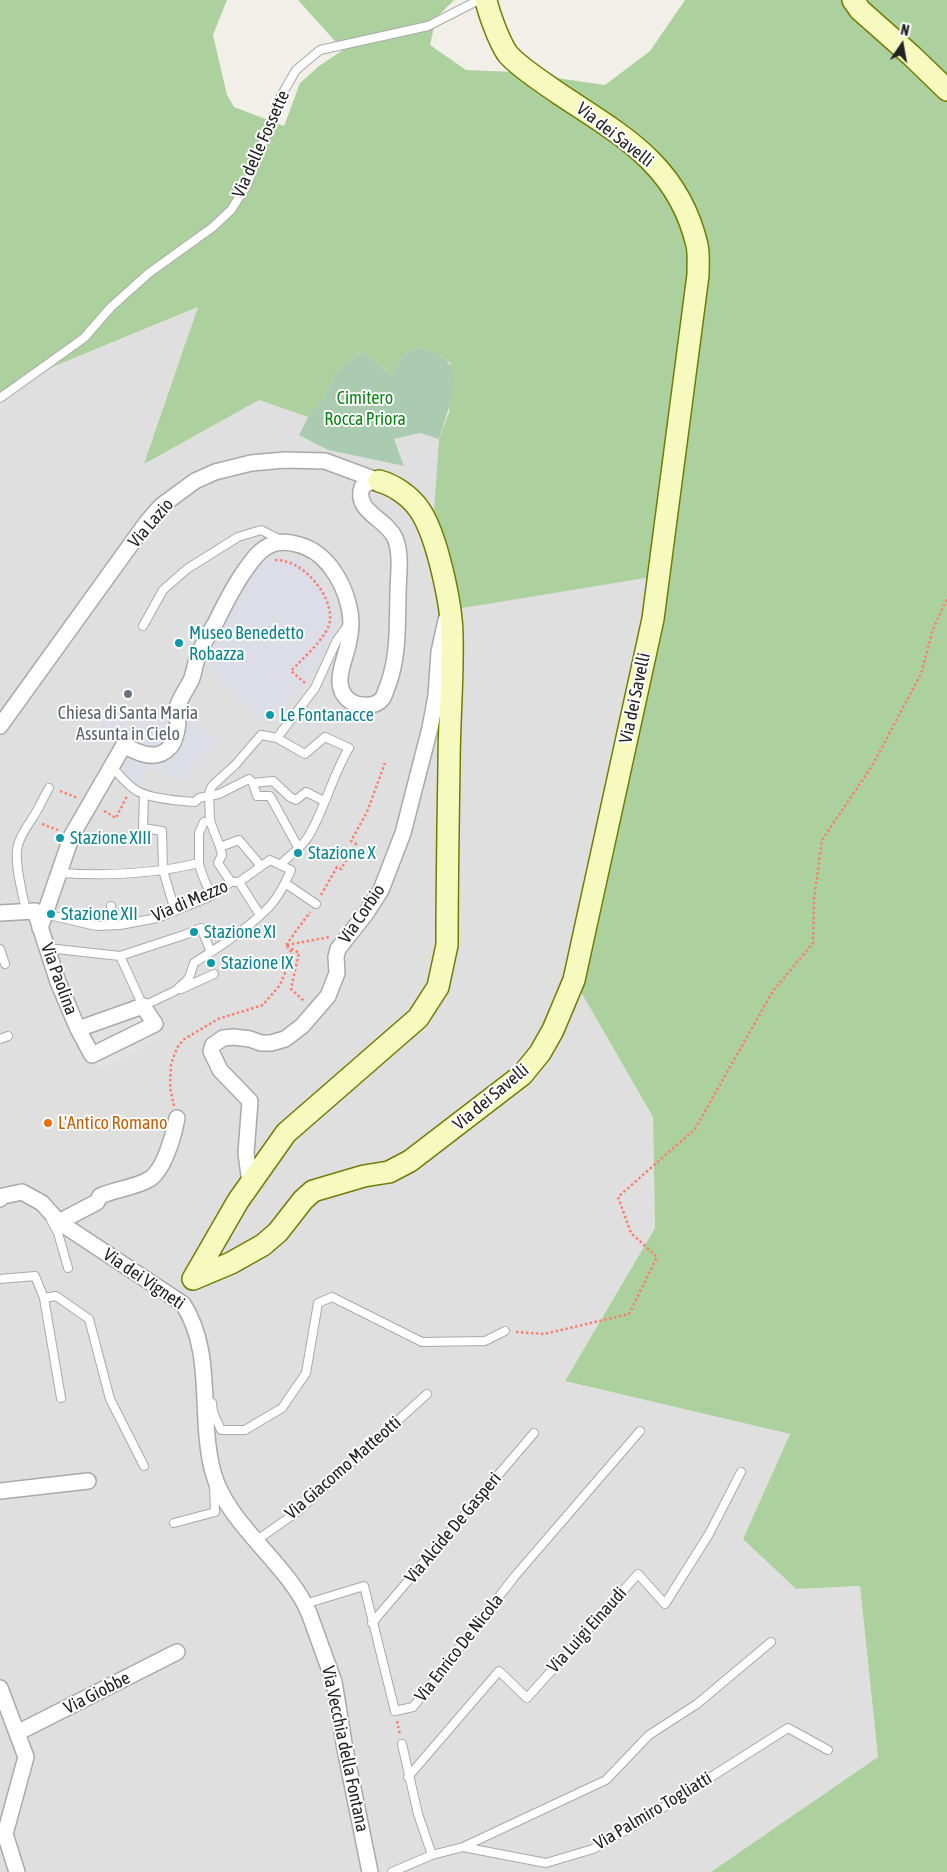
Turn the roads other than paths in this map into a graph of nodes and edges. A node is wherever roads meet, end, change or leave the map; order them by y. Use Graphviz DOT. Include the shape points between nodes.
graph roads {
  1 [pos="479,0"];
  2 [pos="486,0"];
  3 [pos="853,0"];
  4 [pos="947,90"];
  5 [pos="0,398"];
  6 [pos="379,481"];
  7 [pos="282,541"];
  8 [pos="450,610"];
  9 [pos="351,622"];
  10 [pos="143,626"];
  11 [pos="0,726"];
  12 [pos="277,738"];
  13 [pos="111,766"];
  14 [pos="253,783"];
  15 [pos="49,788"];
  16 [pos="144,794"];
  17 [pos="208,797"];
  18 [pos="324,802"];
  19 [pos="210,821"];
  20 [pos="220,847"];
  21 [pos="298,847"];
  22 [pos="200,863"];
  23 [pos="280,865"];
  24 [pos="262,866"];
  25 [pos="163,870"];
  26 [pos="60,873"];
  27 [pos="235,882"];
  28 [pos="285,883"];
  29 [pos="211,896"];
  30 [pos="316,904"];
  31 [pos="111,906"];
  32 [pos="175,911"];
  33 [pos="0,912"];
  34 [pos="26,912"];
  35 [pos="260,915"];
  36 [pos="43,921"];
  37 [pos="113,925"];
  38 [pos="47,948"];
  39 [pos="0,949"];
  40 [pos="212,952"];
  41 [pos="120,956"];
  42 [pos="5,964"];
  43 [pos="214,974"];
  44 [pos="175,991"];
  45 [pos="143,1006"];
  46 [pos="78,1029"];
  47 [pos="177,1118"];
  48 [pos="250,1183"];
  49 [pos="0,1199"];
  50 [pos="42,1203"];
  51 [pos="59,1222"];
  52 [pos="68,1268"];
  53 [pos="0,1279"];
  54 [pos="193,1279"];
  55 [pos="44,1298"];
  56 [pos="182,1304"];
  57 [pos="505,1331"];
  58 [pos="427,1394"];
  59 [pos="61,1398"];
  60 [pos="640,1431"];
  61 [pos="534,1433"];
  62 [pos="144,1466"];
  63 [pos="741,1472"];
  64 [pos="213,1474"];
  65 [pos="88,1481"];
  66 [pos="0,1491"];
  67 [pos="174,1523"];
  68 [pos="257,1540"];
  69 [pos="305,1604"];
  70 [pos="372,1623"];
  71 [pos="771,1642"];
  72 [pos="177,1652"];
  73 [pos="0,1688"];
  74 [pos="17,1733"];
  75 [pos="402,1744"];
  76 [pos="828,1750"];
  77 [pos="408,1777"];
  78 [pos="3,1835"];
  79 [pos="463,1847"];
  80 [pos="432,1855"];
  81 [pos="17,1872"];
  82 [pos="370,1872"];
  83 [pos="392,1872"];
  1 -- 5 [label="lane, Via delle Fossette" via="428,26 320,50 296,70 280,98 247,185 231,210 213,227 149,273 84,338"];
  2 -- 54 [label="street, Via dei Savelli" via="508,53 528,72 646,155 672,184 689,218 697,246 698,275 653,620 574,980 553,1030 522,1075 410,1161 389,1172 312,1191 263,1245"];
  3 -- 4 [label="street"];
  6 -- 8 [label="street" via="390,484 419,509 438,555"];
  6 -- 9 [label="street" via="371,481 362,487 361,501 390,530 399,567 398,630 393,665 383,698 377,703 359,705 351,702 344,695 340,683"];
  6 -- 11 [label="street, Via Lazio" via="325,461 285,460 251,463 195,481 161,506 147,522"];
  7 -- 9 [label="street" via="314,551 330,566 349,606"];
  7 -- 10 [label="lane" via="261,530 238,537 187,569 163,590"];
  7 -- 13 [label="street" via="264,548 245,570 197,658 176,711 176,736 169,748 154,755 145,755 124,745"];
  8 -- 48 [label="street" via="447,946 438,987 418,1018 286,1133"];
  8 -- 48 [label="street, Via Corbio" via="444,627 430,728 403,833 381,890 338,949 337,974 328,996 302,1026 285,1039 261,1043 234,1037 223,1038 213,1045 213,1058 220,1070 250,1101 246,1153"];
  9 -- 12 [label="lane" via="337,640 315,688"];
  12 -- 17 [label="lane" via="261,735 235,766 212,786"];
  12 -- 18 [label="lane" via="305,754 325,737 348,748"];
  13 -- 16 [label="lane" via="133,788"];
  13 -- 26 [label="street" via="72,835"];
  14 -- 17 [label="lane" via="250,779"];
  14 -- 18 [label="lane" via="273,781 296,800 306,792"];
  14 -- 21 [label="lane" via="258,796 270,796"];
  15 -- 34 [label="lane" via="17,848 17,867"];
  16 -- 17 [label="lane" via="195,802"];
  16 -- 25 [label="lane" via="143,828 162,831"];
  17 -- 19 [label="lane"];
  18 -- 21 [label="lane" via="307,838"];
  19 -- 20 [label="lane"];
  19 -- 22 [label="lane" via="204,822 199,833"];
  20 -- 24 [label="lane" via="239,840"];
  20 -- 27 [label="lane" via="222,855 218,863"];
  21 -- 23 [label="lane"];
  22 -- 25 [label="lane"];
  22 -- 29 [label="lane"];
  23 -- 24 [label="lane, Via di Mezzo" via="270,860"];
  23 -- 28 [label="lane" via="291,870"];
  24 -- 27 [label="lane, Via di Mezzo"];
  25 -- 26 [label="lane" via="91,875"];
  25 -- 32 [label="lane"];
  26 -- 36 [label="street"];
  27 -- 29 [label="lane, Via di Mezzo"];
  27 -- 35 [label="lane"];
  28 -- 30 [label="lane"];
  28 -- 35 [label="lane"];
  29 -- 32 [label="lane, Via di Mezzo"];
  31 -- 37 [label="lane"];
  32 -- 37 [label="lane, Via di Mezzo"];
  33 -- 34 [label="street"];
  34 -- 36 [label="street, Via Paolina" via="35,911"];
  35 -- 40 [label="lane"];
  36 -- 37 [label="lane, Via di Mezzo"];
  36 -- 38 [label="street, Via Paolina"];
  38 -- 41 [label="lane"];
  38 -- 46 [label="street, Via Paolina"];
  39 -- 42 [label="lane"];
  40 -- 41 [label="lane" via="201,928"];
  40 -- 44 [label="lane" via="194,964 189,978"];
  41 -- 45 [label="lane"];
  43 -- 44 [label="lane"];
  44 -- 45 [label="lane"];
  45 -- 46 [label="street"];
  45 -- 46 [label="street, Via Paolina" via="155,1024 92,1055"];
  47 -- 51 [label="street" via="168,1150 150,1180 108,1192 97,1202"];
  48 -- 54 [label="street"];
  49 -- 50 [label="street, Via dei Vigneti" via="22,1192"];
  50 -- 51 [label="street, Via dei Vigneti"];
  50 -- 52 [label="lane" via="58,1233"];
  51 -- 56 [label="street, Via dei Vigneti"];
  53 -- 55 [label="lane" via="35,1276"];
  54 -- 56 [label="street"];
  55 -- 59 [label="lane"];
  55 -- 62 [label="lane" via="56,1296 88,1319 110,1399"];
  56 -- 57 [label="lane, Via dei Vigneti" via="191,1310 204,1336 213,1412 221,1430 245,1430 282,1408 306,1373 318,1303 332,1297 422,1342 485,1341"];
  56 -- 64 [label="street, Via Vecchia della Fontana" via="191,1317 200,1348 208,1453"];
  58 -- 68 [label="lane, Via Giacomo Matteotti" via="296,1512"];
  60 -- 70 [label="lane, Via Enrico De Nicola" via="515,1576 413,1707 395,1712"];
  61 -- 70 [label="lane, Via Alcide De Gasperi"];
  63 -- 77 [label="lane, Via Luigi Einaudi" via="709,1534 666,1604 638,1574 526,1698 500,1671"];
  64 -- 67 [label="lane" via="215,1512"];
  64 -- 68 [label="street, Via Vecchia della Fontana" via="230,1508"];
  65 -- 66 [label="street"];
  68 -- 69 [label="street, Via Vecchia della Fontana"];
  69 -- 70 [label="lane, Via Enrico De Nicola" via="364,1586"];
  69 -- 82 [label="street, Via Vecchia della Fontana" via="334,1682"];
  71 -- 79 [label="lane, Via Palmiro Togliatti" via="697,1704 649,1735 606,1780"];
  72 -- 74 [label="street, Via Giobbe"];
  73 -- 74 [label="street"];
  74 -- 78 [label="street" via="24,1750 25,1764"];
  75 -- 77 [label="lane"];
  76 -- 79 [label="lane, Via Palmiro Togliatti" via="788,1728 593,1850 546,1863"];
  77 -- 80 [label="lane"];
  78 -- 81 [label="street"];
  79 -- 80 [label="lane, Via Palmiro Togliatti"];
  80 -- 83 [label="lane, Via Palmiro Togliatti"];
}
